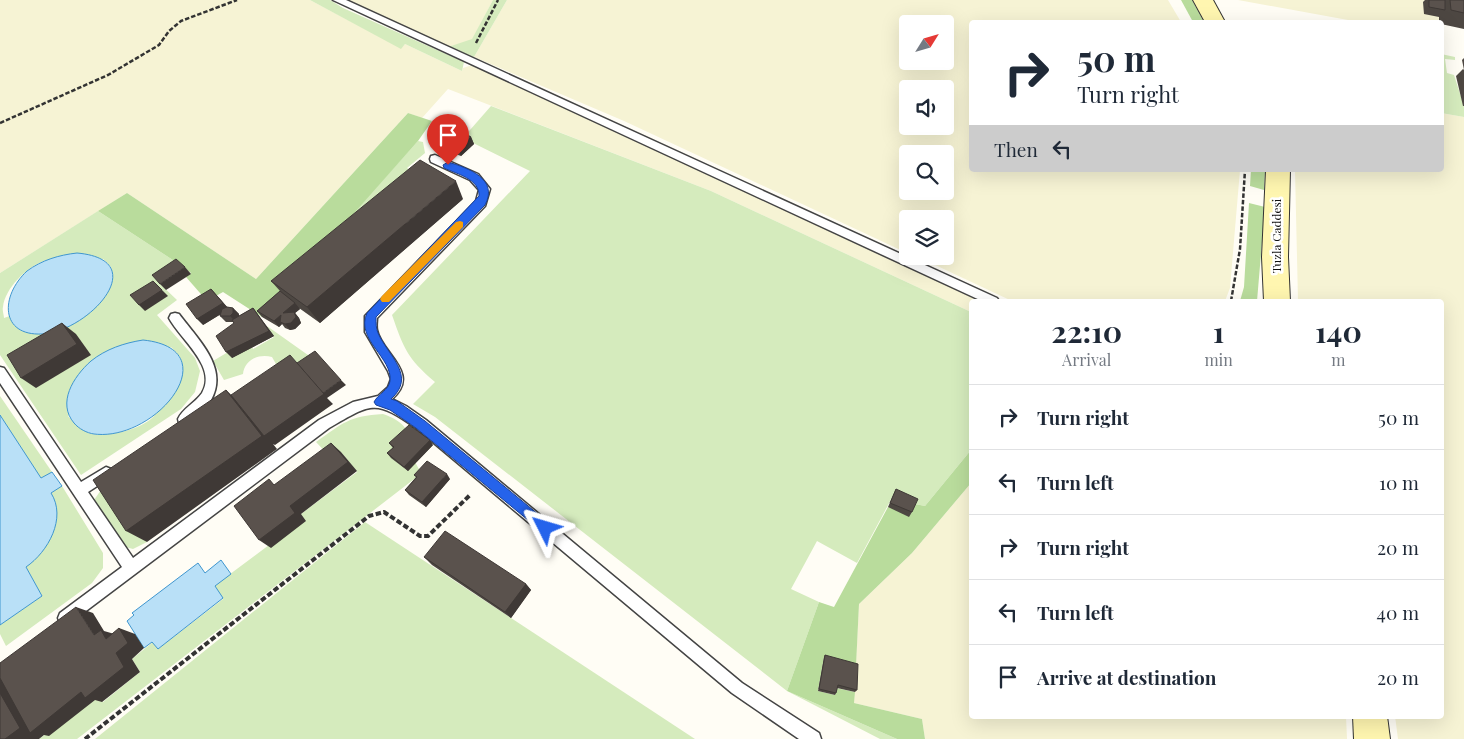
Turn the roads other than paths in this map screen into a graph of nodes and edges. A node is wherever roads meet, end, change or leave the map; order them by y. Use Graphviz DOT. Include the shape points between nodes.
graph roads {
  1 [pos="338,0"];
  2 [pos="1203,0"];
  3 [pos="1213,20"];
  4 [pos="435,159"];
  5 [pos="1278,172"];
  6 [pos="990,299"];
  7 [pos="1277,299"];
  8 [pos="175,318"];
  9 [pos="0,372"];
  10 [pos="380,402"];
  11 [pos="173,427"];
  12 [pos="118,464"];
  13 [pos="79,491"];
  14 [pos="131,568"];
  15 [pos="54,626"];
  16 [pos="1370,719"];
  17 [pos="813,739"];
  18 [pos="1372,739"];
  1 -- 6 [label="lane"];
  2 -- 3 [label="main road"];
  4 -- 10 [label="lane" via="474,177 485,189 484,196 481,203 371,316 371,332 397,379 394,390"];
  5 -- 7 [label="main road, Tuzla Caddesi"];
  8 -- 11 [label="lane" via="213,375 212,388 206,400"];
  9 -- 13 [label="lane"];
  10 -- 14 [label="lane" via="362,404 324,424"];
  10 -- 17 [label="lane" via="393,405 421,424 737,688"];
  12 -- 13 [label="lane"];
  13 -- 14 [label="lane"];
  14 -- 15 [label="lane"];
  16 -- 18 [label="main road"];
}
